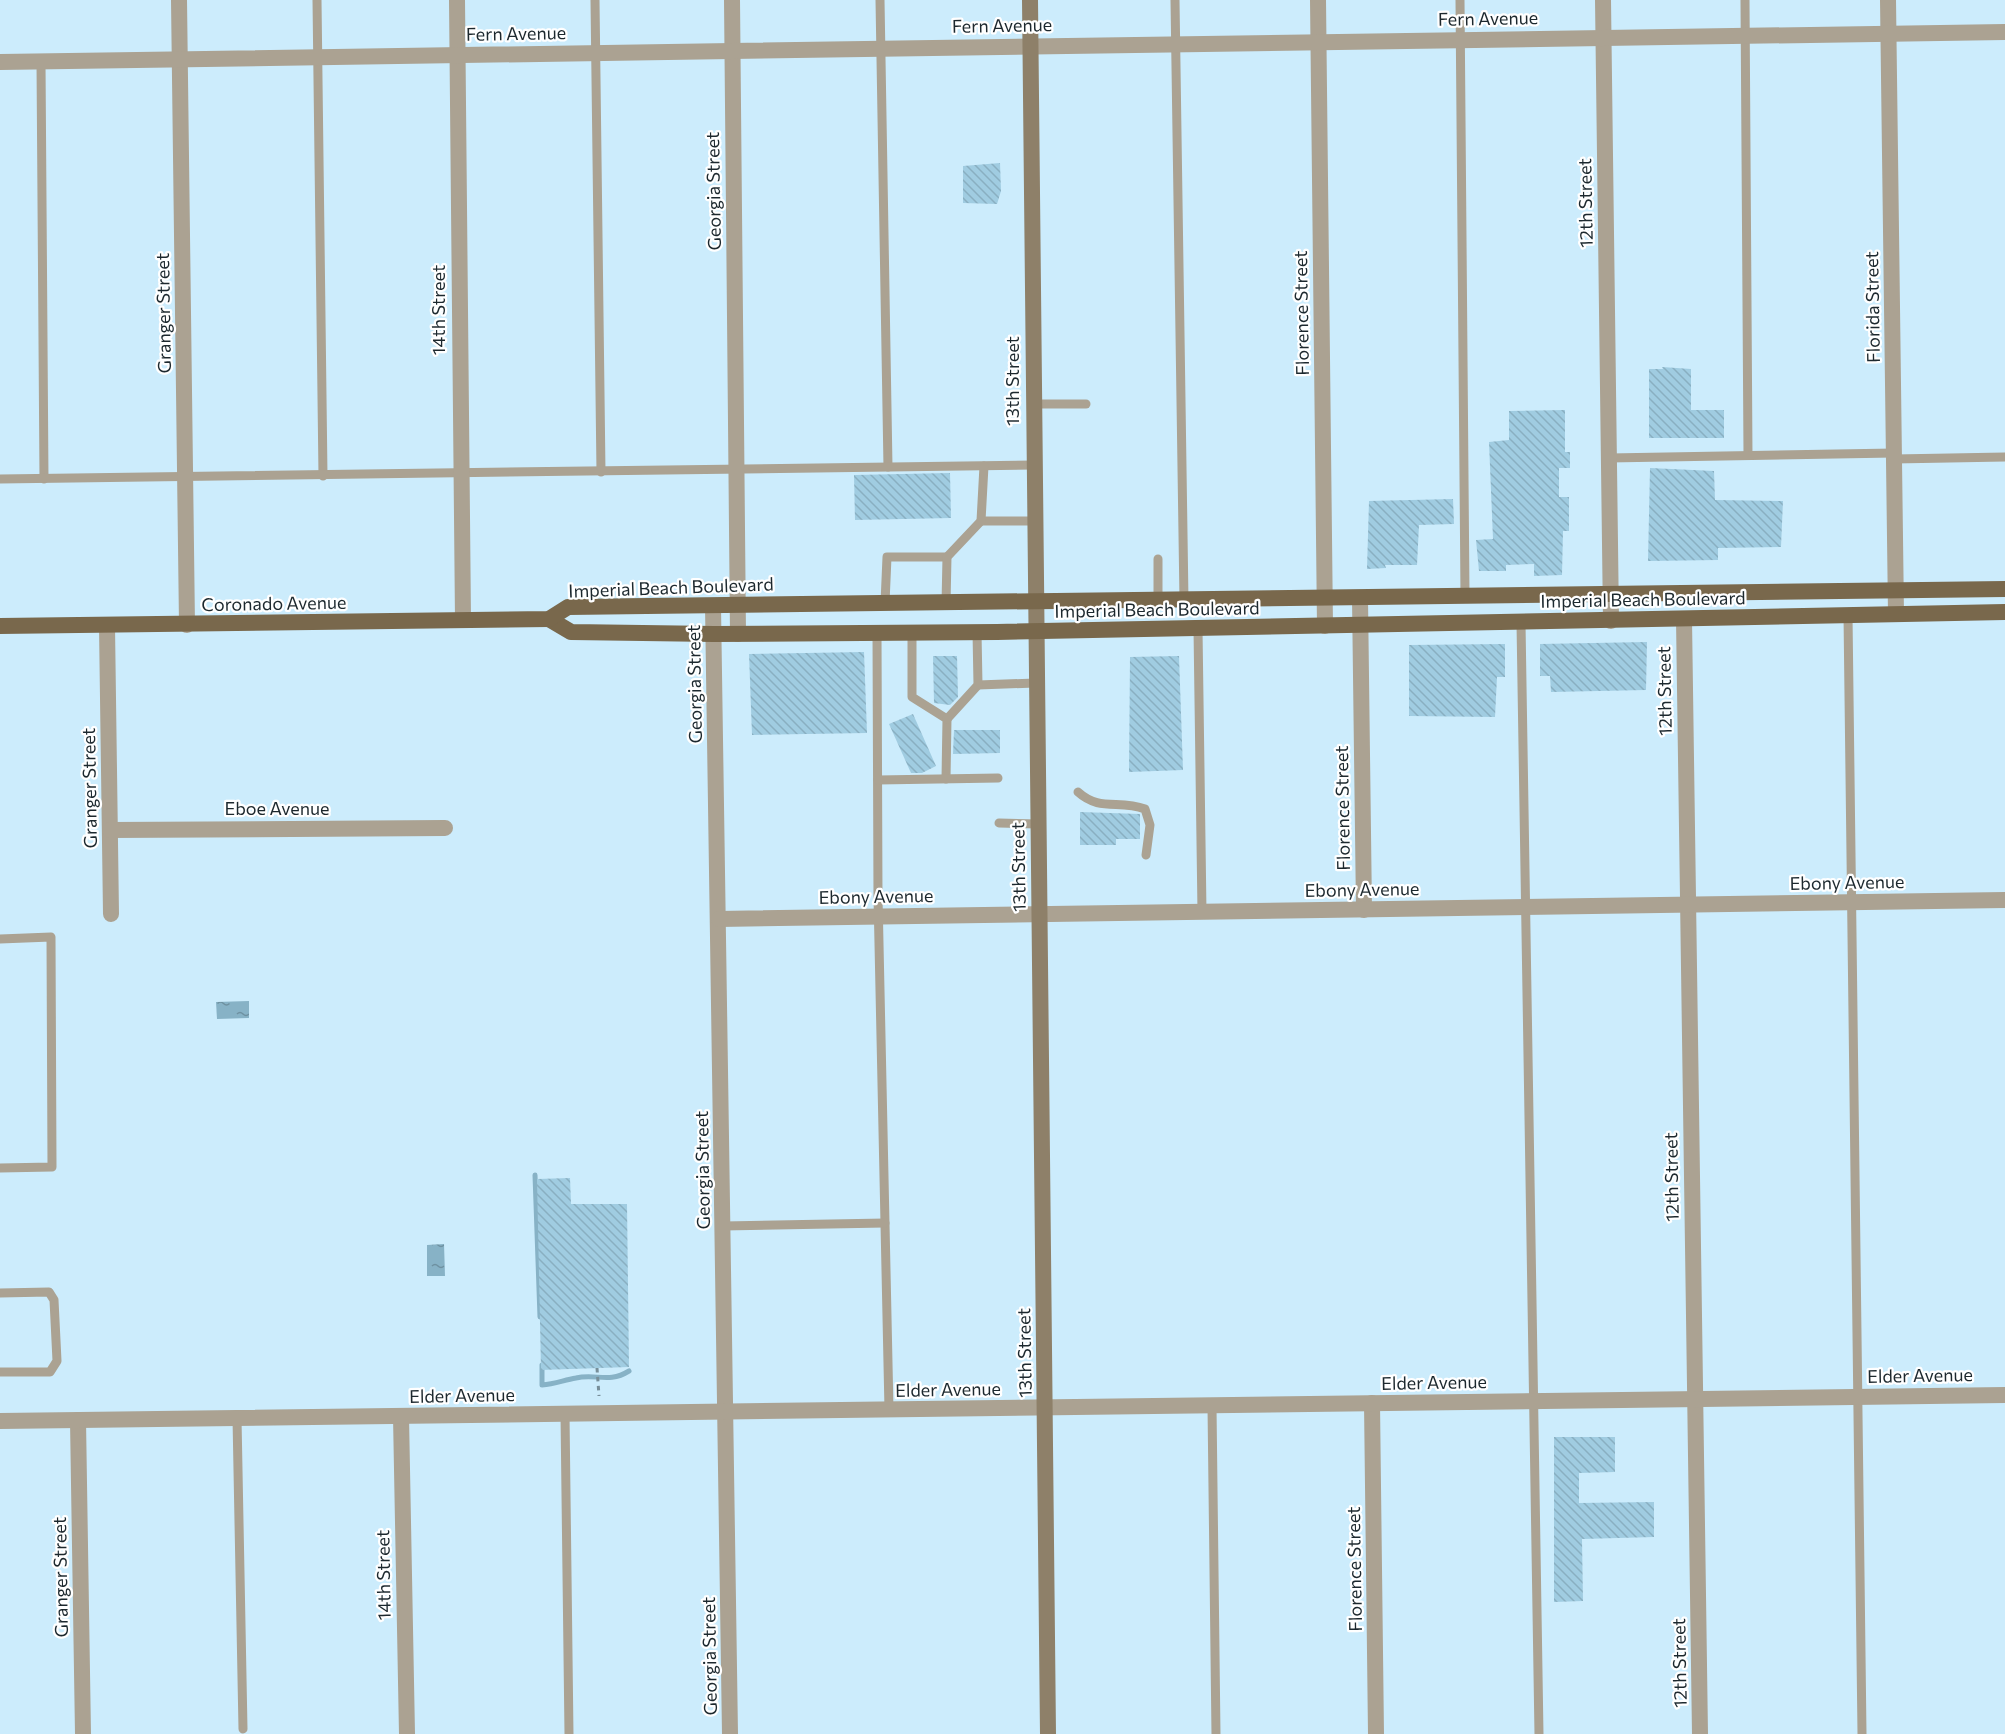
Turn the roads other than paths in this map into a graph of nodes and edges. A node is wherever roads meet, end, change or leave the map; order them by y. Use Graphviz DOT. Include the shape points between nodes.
graph roads {
  1 [pos="179,0"];
  2 [pos="317,0"];
  3 [pos="457,0"];
  4 [pos="595,0"];
  5 [pos="732,0"];
  6 [pos="880,0"];
  7 [pos="1030,0"];
  8 [pos="1175,0"];
  9 [pos="1318,0"];
  10 [pos="1460,0"];
  11 [pos="1603,0"];
  12 [pos="1745,0"];
  13 [pos="1888,0"];
  14 [pos="2005,32"];
  15 [pos="1888,34"];
  16 [pos="1746,36"];
  17 [pos="1604,37"];
  18 [pos="1460,39"];
  19 [pos="1318,41"];
  20 [pos="1176,43"];
  21 [pos="1030,45"];
  22 [pos="881,48"];
  23 [pos="733,50"];
  24 [pos="596,52"];
  25 [pos="458,55"];
  26 [pos="318,57"];
  27 [pos="180,59"];
  28 [pos="0,62"];
  29 [pos="41,62"];
  30 [pos="1033,404"];
  31 [pos="1086,404"];
  32 [pos="1748,455"];
  33 [pos="1894,456"];
  34 [pos="2005,457"];
  35 [pos="1609,458"];
  36 [pos="1033,465"];
  37 [pos="984,466"];
  38 [pos="888,467"];
  39 [pos="737,470"];
  40 [pos="601,472"];
  41 [pos="460,474"];
  42 [pos="323,476"];
  43 [pos="185,478"];
  44 [pos="0,479"];
  45 [pos="44,479"];
  46 [pos="1034,520"];
  47 [pos="981,521"];
  48 [pos="947,557"];
  49 [pos="1158,559"];
  50 [pos="2005,589"];
  51 [pos="1896,591"];
  52 [pos="1610,594"];
  53 [pos="1465,596"];
  54 [pos="1325,598"];
  55 [pos="1360,598"];
  56 [pos="1158,601"];
  57 [pos="1184,601"];
  58 [pos="1034,602"];
  59 [pos="885,603"];
  60 [pos="946,604"];
  61 [pos="738,605"];
  62 [pos="713,606"];
  63 [pos="2005,612"];
  64 [pos="1896,614"];
  65 [pos="1848,615"];
  66 [pos="549,619"];
  67 [pos="1684,619"];
  68 [pos="463,620"];
  69 [pos="1611,621"];
  70 [pos="1521,623"];
  71 [pos="187,625"];
  72 [pos="1360,625"];
  73 [pos="0,626"];
  74 [pos="107,626"];
  75 [pos="1325,626"];
  76 [pos="1198,629"];
  77 [pos="912,632"];
  78 [pos="977,632"];
  79 [pos="1035,632"];
  80 [pos="738,633"];
  81 [pos="877,633"];
  82 [pos="714,634"];
  83 [pos="1035,683"];
  84 [pos="978,684"];
  85 [pos="947,719"];
  86 [pos="998,778"];
  87 [pos="946,779"];
  88 [pos="878,780"];
  89 [pos="1078,792"];
  90 [pos="999,823"];
  91 [pos="1038,824"];
  92 [pos="445,828"];
  93 [pos="110,830"];
  94 [pos="1146,855"];
  95 [pos="2005,900"];
  96 [pos="1851,903"];
  97 [pos="1688,905"];
  98 [pos="1527,907"];
  99 [pos="1364,910"];
  100 [pos="1202,912"];
  101 [pos="111,914"];
  102 [pos="1039,914"];
  103 [pos="879,916"];
  104 [pos="719,919"];
  105 [pos="0,939"];
  106 [pos="0,1168"];
  107 [pos="885,1222"];
  108 [pos="723,1226"];
  109 [pos="0,1293"];
  110 [pos="0,1372"];
  111 [pos="2005,1395"];
  112 [pos="1857,1397"];
  113 [pos="1695,1399"];
  114 [pos="1535,1401"];
  115 [pos="1372,1403"];
  116 [pos="1212,1406"];
  117 [pos="1045,1408"];
  118 [pos="889,1410"];
  119 [pos="726,1412"];
  120 [pos="565,1414"];
  121 [pos="401,1416"];
  122 [pos="237,1418"];
  123 [pos="78,1420"];
  124 [pos="0,1421"];
  125 [pos="243,1729"];
  126 [pos="83,1734"];
  127 [pos="407,1734"];
  128 [pos="569,1734"];
  129 [pos="730,1734"];
  130 [pos="1048,1734"];
  131 [pos="1216,1734"];
  132 [pos="1376,1734"];
  133 [pos="1539,1734"];
  134 [pos="1700,1734"];
  135 [pos="1862,1734"];
  1 -- 27 [label="street, Granger Street"];
  2 -- 26 [label="lane"];
  3 -- 25 [label="street, 14th Street"];
  4 -- 24 [label="lane"];
  5 -- 23 [label="street, Georgia Street"];
  6 -- 22 [label="lane"];
  7 -- 21 [label="main road, 13th Street"];
  8 -- 20 [label="lane"];
  9 -- 19 [label="street, Florence Street"];
  10 -- 18 [label="lane"];
  11 -- 17 [label="street, 12th Street"];
  12 -- 16 [label="lane"];
  13 -- 15 [label="street, Florida Street"];
  14 -- 15 [label="street, Fern Avenue"];
  15 -- 16 [label="street, Fern Avenue"];
  15 -- 33 [label="street, Florida Street"];
  16 -- 17 [label="street, Fern Avenue"];
  16 -- 32 [label="lane"];
  17 -- 18 [label="street, Fern Avenue"];
  17 -- 35 [label="street, 12th Street"];
  18 -- 19 [label="street, Fern Avenue"];
  18 -- 53 [label="lane"];
  19 -- 20 [label="street, Fern Avenue"];
  19 -- 54 [label="street, Florence Street"];
  20 -- 21 [label="street, Fern Avenue"];
  20 -- 57 [label="lane"];
  21 -- 22 [label="street, Fern Avenue"];
  21 -- 30 [label="main road, 13th Street"];
  22 -- 23 [label="street, Fern Avenue"];
  22 -- 38 [label="lane"];
  23 -- 24 [label="street, Fern Avenue"];
  23 -- 39 [label="street, Georgia Street"];
  24 -- 25 [label="street, Fern Avenue"];
  24 -- 40 [label="lane"];
  25 -- 26 [label="street, Fern Avenue"];
  25 -- 41 [label="street, 14th Street"];
  26 -- 27 [label="street, Fern Avenue"];
  26 -- 42 [label="lane"];
  27 -- 29 [label="street, Fern Avenue"];
  27 -- 43 [label="street, Granger Street"];
  28 -- 29 [label="street, Fern Avenue"];
  29 -- 45 [label="lane"];
  30 -- 31 [label="lane"];
  30 -- 36 [label="main road, 13th Street"];
  32 -- 33 [label="lane"];
  32 -- 35 [label="lane"];
  33 -- 34 [label="lane"];
  33 -- 51 [label="street, Florida Street"];
  35 -- 52 [label="street, 12th Street"];
  36 -- 37 [label="lane"];
  36 -- 46 [label="main road, 13th Street"];
  37 -- 38 [label="lane"];
  37 -- 47 [label="lane"];
  38 -- 39 [label="lane"];
  39 -- 40 [label="lane"];
  39 -- 61 [label="street, Georgia Street"];
  40 -- 41 [label="lane"];
  41 -- 42 [label="lane"];
  41 -- 68 [label="street, 14th Street"];
  42 -- 43 [label="lane"];
  43 -- 45 [label="lane"];
  43 -- 71 [label="street, Granger Street"];
  44 -- 45 [label="lane"];
  46 -- 47 [label="lane"];
  46 -- 58 [label="main road, 13th Street"];
  47 -- 48 [label="lane"];
  48 -- 59 [label="lane" via="887,557"];
  48 -- 60 [label="lane"];
  49 -- 56 [label="lane"];
  50 -- 51 [label="main road, Imperial Beach Boulevard"];
  51 -- 52 [label="main road, Imperial Beach Boulevard"];
  51 -- 64 [label="street, Florida Street"];
  52 -- 53 [label="main road, Imperial Beach Boulevard"];
  52 -- 69 [label="street, 12th Street"];
  53 -- 55 [label="main road, Imperial Beach Boulevard"];
  54 -- 55 [label="main road, Imperial Beach Boulevard"];
  54 -- 57 [label="main road, Imperial Beach Boulevard"];
  54 -- 75 [label="street, Florence Street"];
  55 -- 72 [label="street, Florence Street"];
  56 -- 57 [label="main road, Imperial Beach Boulevard"];
  56 -- 58 [label="main road, Imperial Beach Boulevard"];
  58 -- 60 [label="main road, Imperial Beach Boulevard"];
  58 -- 79 [label="main road, 13th Street"];
  59 -- 60 [label="main road, Imperial Beach Boulevard"];
  59 -- 61 [label="main road, Imperial Beach Boulevard"];
  61 -- 62 [label="main road, Imperial Beach Boulevard"];
  61 -- 80 [label="street, Georgia Street"];
  62 -- 66 [label="main road, Imperial Beach Boulevard" via="568,607"];
  62 -- 82 [label="street, Georgia Street"];
  63 -- 64 [label="main road, Imperial Beach Boulevard"];
  64 -- 65 [label="main road, Imperial Beach Boulevard"];
  65 -- 67 [label="main road, Imperial Beach Boulevard"];
  65 -- 96 [label="lane"];
  66 -- 68 [label="main road, Coronado Avenue"];
  66 -- 82 [label="main road, Imperial Beach Boulevard" via="571,632"];
  67 -- 69 [label="main road, Imperial Beach Boulevard"];
  67 -- 97 [label="street, 12th Street"];
  68 -- 71 [label="main road, Coronado Avenue"];
  69 -- 70 [label="main road, Imperial Beach Boulevard"];
  70 -- 72 [label="main road, Imperial Beach Boulevard"];
  70 -- 98 [label="lane"];
  71 -- 74 [label="main road, Coronado Avenue"];
  72 -- 75 [label="main road, Imperial Beach Boulevard"];
  72 -- 99 [label="street, Florence Street"];
  73 -- 74 [label="main road, Coronado Avenue"];
  74 -- 93 [label="street, Granger Street"];
  75 -- 76 [label="main road, Imperial Beach Boulevard"];
  76 -- 79 [label="main road, Imperial Beach Boulevard"];
  76 -- 100 [label="lane"];
  77 -- 78 [label="main road, Imperial Beach Boulevard"];
  77 -- 81 [label="main road, Imperial Beach Boulevard"];
  77 -- 85 [label="lane" via="912,697"];
  78 -- 79 [label="main road, Imperial Beach Boulevard"];
  78 -- 84 [label="lane"];
  79 -- 83 [label="main road, 13th Street"];
  80 -- 81 [label="main road, Imperial Beach Boulevard"];
  80 -- 82 [label="main road, Imperial Beach Boulevard"];
  81 -- 88 [label="lane"];
  82 -- 104 [label="street, Georgia Street"];
  83 -- 84 [label="lane"];
  83 -- 91 [label="main road, 13th Street"];
  84 -- 85 [label="lane"];
  85 -- 87 [label="lane"];
  86 -- 87 [label="lane"];
  87 -- 88 [label="lane"];
  88 -- 103 [label="lane"];
  89 -- 94 [label="lane" via="1089,802 1134,804 1145,809 1150,825"];
  90 -- 91 [label="lane"];
  91 -- 102 [label="main road, 13th Street"];
  92 -- 93 [label="street, Eboe Avenue"];
  93 -- 101 [label="street, Granger Street"];
  95 -- 96 [label="street, Ebony Avenue"];
  96 -- 97 [label="street, Ebony Avenue"];
  96 -- 112 [label="lane"];
  97 -- 98 [label="street, Ebony Avenue"];
  97 -- 113 [label="street, 12th Street"];
  98 -- 99 [label="street, Ebony Avenue"];
  98 -- 114 [label="lane"];
  99 -- 100 [label="street, Ebony Avenue"];
  100 -- 102 [label="street, Ebony Avenue"];
  102 -- 103 [label="street, Ebony Avenue"];
  102 -- 117 [label="main road, 13th Street"];
  103 -- 104 [label="street, Ebony Avenue"];
  103 -- 107 [label="lane"];
  104 -- 108 [label="street, Georgia Street"];
  105 -- 106 [label="lane" via="51,938 52,1167"];
  107 -- 108 [label="lane"];
  107 -- 118 [label="lane"];
  108 -- 119 [label="street, Georgia Street"];
  109 -- 110 [label="lane" via="50,1292 54,1300 57,1361 50,1372"];
  111 -- 112 [label="street, Elder Avenue"];
  112 -- 113 [label="street, Elder Avenue"];
  112 -- 135 [label="lane"];
  113 -- 114 [label="street, Elder Avenue"];
  113 -- 134 [label="street, 12th Street"];
  114 -- 115 [label="street, Elder Avenue"];
  114 -- 133 [label="lane"];
  115 -- 116 [label="street, Elder Avenue"];
  115 -- 132 [label="street, Florence Street"];
  116 -- 117 [label="street, Elder Avenue"];
  116 -- 131 [label="lane"];
  117 -- 118 [label="street, Elder Avenue"];
  117 -- 130 [label="main road, 13th Street"];
  118 -- 119 [label="street, Elder Avenue"];
  119 -- 120 [label="street, Elder Avenue"];
  119 -- 129 [label="street, Georgia Street"];
  120 -- 121 [label="street, Elder Avenue"];
  120 -- 128 [label="lane"];
  121 -- 122 [label="street, Elder Avenue"];
  121 -- 127 [label="street, 14th Street"];
  122 -- 123 [label="street, Elder Avenue"];
  122 -- 125 [label="lane"];
  123 -- 124 [label="street, Elder Avenue"];
  123 -- 126 [label="street, Granger Street"];
}
